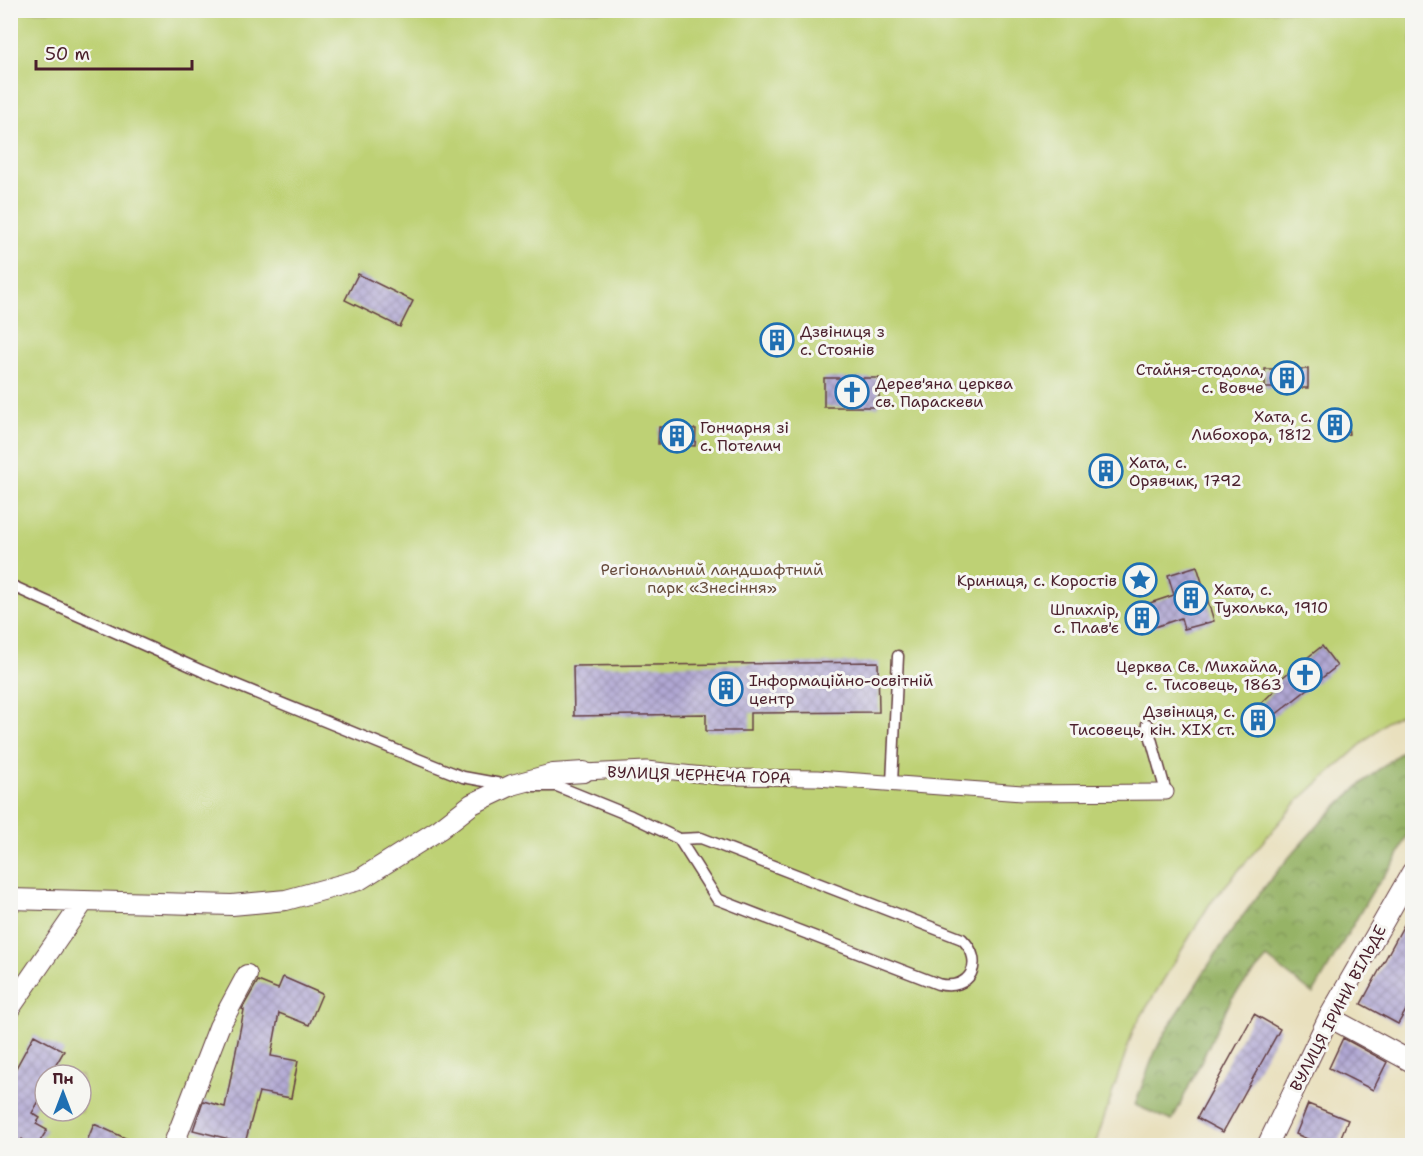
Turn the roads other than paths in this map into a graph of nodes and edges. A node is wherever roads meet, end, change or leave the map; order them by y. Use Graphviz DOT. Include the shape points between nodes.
graph roads {
  1 [pos="10,585"];
  2 [pos="898,656"];
  3 [pos="1147,724"];
  4 [pos="584,772"];
  5 [pos="892,783"];
  6 [pos="512,785"];
  7 [pos="1166,792"];
  8 [pos="679,839"];
  9 [pos="1413,872"];
  10 [pos="10,899"];
  11 [pos="84,901"];
  12 [pos="247,975"];
  13 [pos="10,1008"];
  14 [pos="1329,1017"];
  15 [pos="1413,1062"];
  16 [pos="173,1146"];
  17 [pos="1267,1146"];
  1 -- 6 [label="lane" via="202,671 435,766 463,777"];
  2 -- 5 [label="lane"];
  3 -- 7 [label="lane"];
  4 -- 5 [label="street, ВУЛИЦЯ ЧЕРНЕЧА ГОРА" via="646,769 722,777"];
  4 -- 6 [label="street, ВУЛИЦЯ ЧЕРНЕЧА ГОРА" via="553,774"];
  5 -- 7 [label="street, ВУЛИЦЯ ЧЕРНЕЧА ГОРА" via="1022,793"];
  6 -- 8 [label="lane" via="558,786"];
  6 -- 11 [label="street, ВУЛИЦЯ ЧЕРНЕЧА ГОРА" via="472,804 359,880 286,900 232,905"];
  8 -- 8 [label="lane" via="717,899 947,987 966,980 971,973 974,955 962,939 701,838"];
  9 -- 14 [label="street, ВУЛИЦЯ ІРИНИ ВІЛЬДЕ"];
  10 -- 11 [label="street, ВУЛИЦЯ ЧЕРНЕЧА ГОРА"];
  11 -- 13 [label="street"];
  12 -- 16 [label="street" via="219,1027"];
  14 -- 15 [label="street"];
  14 -- 17 [label="street, ВУЛИЦЯ ІРИНИ ВІЛЬДЕ"];
}
